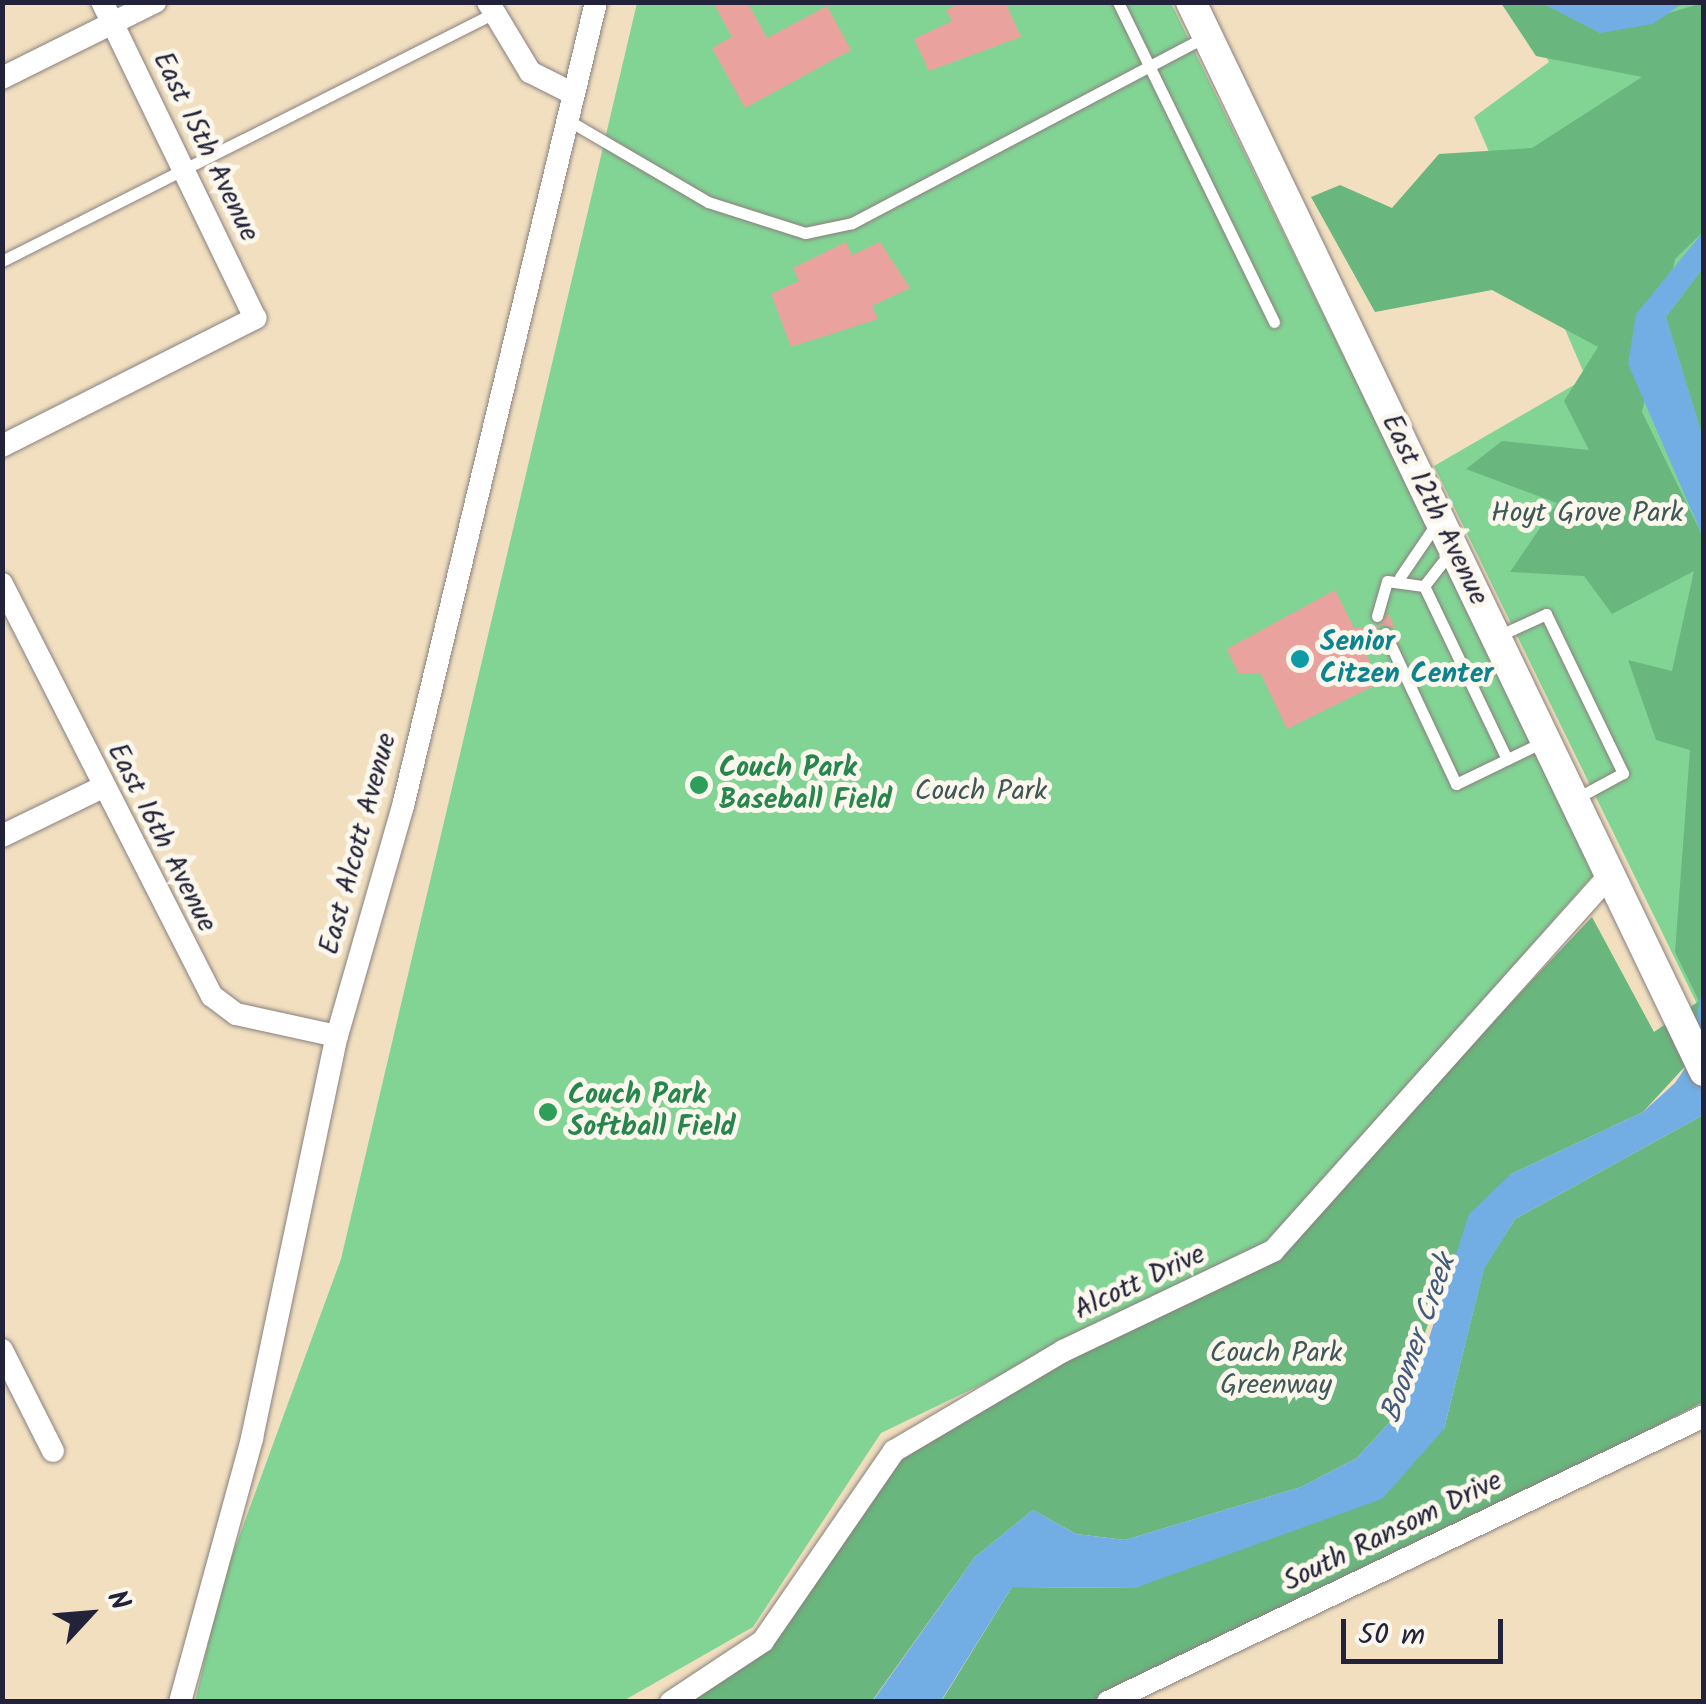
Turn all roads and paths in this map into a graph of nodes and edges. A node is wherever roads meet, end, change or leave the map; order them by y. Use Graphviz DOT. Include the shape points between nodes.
graph roads {
  1 [pos="102,2"];
  2 [pos="155,2"];
  3 [pos="596,2"];
  4 [pos="1118,2"];
  5 [pos="1191,2"];
  6 [pos="491,8"];
  7 [pos="113,25"];
  8 [pos="1207,36"];
  9 [pos="1150,68"];
  10 [pos="2,78"];
  11 [pos="572,93"];
  12 [pos="566,119"];
  13 [pos="183,170"];
  14 [pos="2,261"];
  15 [pos="1274,322"];
  16 [pos="2,446"];
  17 [pos="1438,520"];
  18 [pos="1452,550"];
  19 [pos="1400,577"];
  20 [pos="2,584"];
  21 [pos="1424,586"];
  22 [pos="1376,616"];
  23 [pos="1385,633"];
  24 [pos="1494,638"];
  25 [pos="1544,741"];
  26 [pos="1507,760"];
  27 [pos="101,788"];
  28 [pos="1572,800"];
  29 [pos="2,836"];
  30 [pos="1609,876"];
  31 [pos="337,1036"];
  32 [pos="1704,1071"];
  33 [pos="2,1350"];
  34 [pos="1704,1416"];
  35 [pos="53,1451"];
  36 [pos="180,1702"];
  37 [pos="671,1702"];
  38 [pos="1108,1702"];
  1 -- 7 [label="street, East 15th Avenue"];
  2 -- 7 [label="street"];
  3 -- 11 [label="street, East Alcott Avenue"];
  4 -- 9 [label="lane"];
  5 -- 8 [label="street, East 12th Avenue"];
  6 -- 11 [label="street" via="530,72"];
  6 -- 13 [label="lane"];
  7 -- 10 [label="street"];
  7 -- 13 [label="street, East 15th Avenue"];
  8 -- 9 [label="lane"];
  8 -- 17 [label="street, East 12th Avenue"];
  9 -- 12 [label="lane" via="852,223 805,233 708,202"];
  9 -- 15 [label="lane"];
  11 -- 12 [label="street, East Alcott Avenue"];
  12 -- 31 [label="street, East Alcott Avenue" via="403,806"];
  13 -- 14 [label="lane"];
  13 -- 16 [label="street, East 15th Avenue" via="255,318"];
  17 -- 18 [label="street, East 12th Avenue"];
  17 -- 19 [label="lane"];
  18 -- 21 [label="lane"];
  18 -- 24 [label="street, East 12th Avenue"];
  19 -- 21 [label="lane"];
  19 -- 22 [label="lane" via="1377,593"];
  20 -- 27 [label="street, East 16th Avenue"];
  21 -- 26 [label="lane"];
  23 -- 26 [label="lane" via="1456,784"];
  24 -- 25 [label="street, East 12th Avenue"];
  24 -- 28 [label="lane" via="1546,614 1624,774"];
  25 -- 26 [label="lane"];
  25 -- 28 [label="street, East 12th Avenue"];
  27 -- 29 [label="street"];
  27 -- 31 [label="street, East 16th Avenue" via="212,996 236,1014"];
  28 -- 30 [label="street, East 12th Avenue"];
  30 -- 32 [label="street, East 12th Avenue"];
  30 -- 37 [label="street, Alcott Drive" via="1272,1251 1064,1352 894,1451 763,1642"];
  31 -- 36 [label="street, East Alcott Avenue" via="252,1438"];
  33 -- 35 [label="street"];
  34 -- 38 [label="street, South Ransom Drive"];
}
